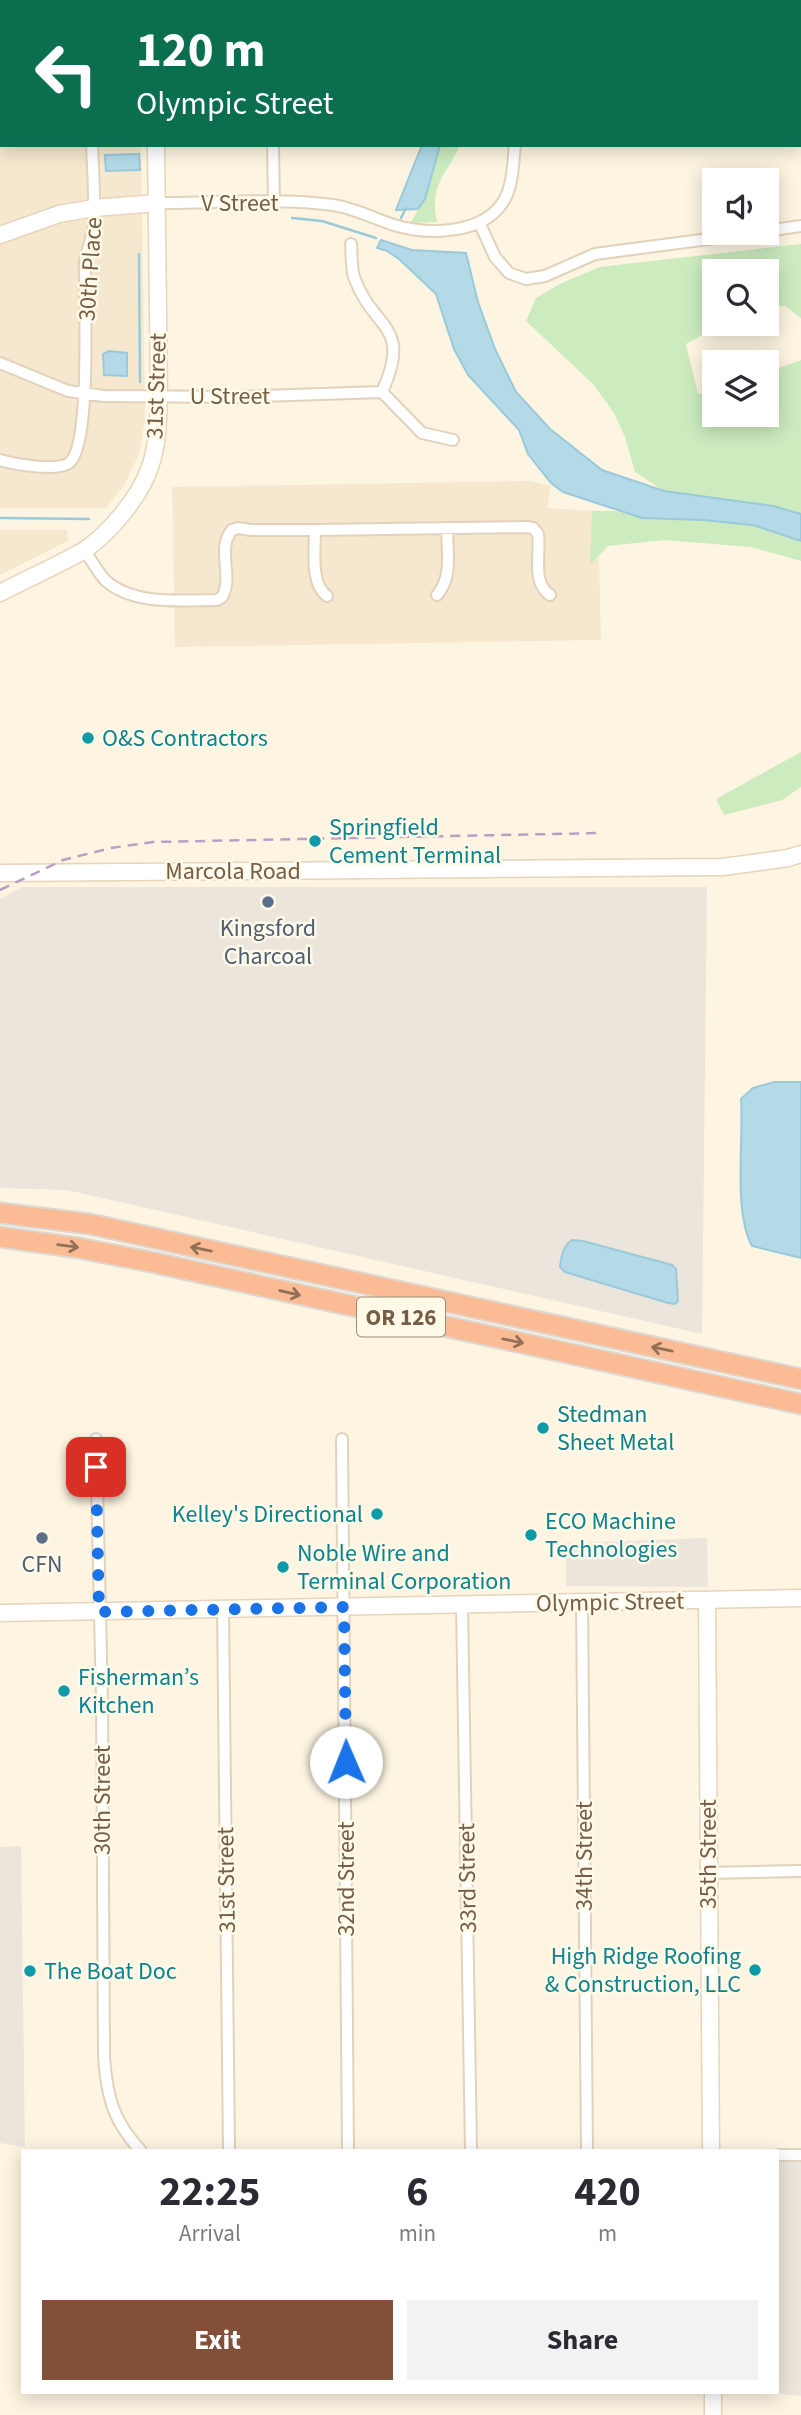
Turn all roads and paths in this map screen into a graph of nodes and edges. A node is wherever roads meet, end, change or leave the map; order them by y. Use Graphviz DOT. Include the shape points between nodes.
graph roads {
  1 [pos="92,147"];
  2 [pos="156,147"];
  3 [pos="273,147"];
  4 [pos="515,147"];
  5 [pos="157,203"];
  6 [pos="274,203"];
  7 [pos="94,208"];
  8 [pos="479,222"];
  9 [pos="801,226"];
  10 [pos="779,229"];
  11 [pos="0,235"];
  12 [pos="702,240"];
  13 [pos="351,244"];
  14 [pos="0,363"];
  15 [pos="382,392"];
  16 [pos="84,393"];
  17 [pos="159,397"];
  18 [pos="453,440"];
  19 [pos="0,460"];
  20 [pos="447,528"];
  21 [pos="315,530"];
  22 [pos="84,550"];
  23 [pos="0,593"];
  24 [pos="437,595"];
  25 [pos="551,595"];
  26 [pos="327,596"];
  27 [pos="801,854"];
  28 [pos="0,873"];
  29 [pos="0,1213"];
  30 [pos="0,1237"];
  31 [pos="698,1357"];
  32 [pos="801,1371"];
  33 [pos="801,1379"];
  34 [pos="727,1388"];
  35 [pos="801,1404"];
  36 [pos="801,1410"];
  37 [pos="96,1439"];
  38 [pos="342,1439"];
  39 [pos="801,1598"];
  40 [pos="707,1600"];
  41 [pos="582,1602"];
  42 [pos="462,1605"];
  43 [pos="344,1607"];
  44 [pos="223,1609"];
  45 [pos="99,1612"];
  46 [pos="0,1613"];
  47 [pos="801,1871"];
  48 [pos="708,1873"];
  49 [pos="139,2149"];
  50 [pos="229,2149"];
  51 [pos="348,2149"];
  52 [pos="471,2149"];
  53 [pos="587,2149"];
  54 [pos="710,2149"];
  55 [pos="801,2154"];
  56 [pos="779,2155"];
  57 [pos="713,2394"];
  58 [pos="713,2415"];
  1 -- 7 [label="street, 30th Place"];
  2 -- 5 [label="main road, 31st Street"];
  3 -- 6 [label="street"];
  4 -- 8 [label="street" via="503,202"];
  5 -- 6 [label="street, V Street"];
  5 -- 7 [label="main road, V Street"];
  5 -- 17 [label="main road, 31st Street"];
  6 -- 8 [label="street, V Street" via="337,205 413,229 458,229"];
  7 -- 11 [label="main road, V Street" via="59,214"];
  7 -- 16 [label="street, 30th Place" via="86,258"];
  8 -- 12 [label="street" via="495,257 509,272 526,279 545,276 595,254"];
  9 -- 10 [label="street"];
  13 -- 15 [label="street" via="354,275 364,298 391,334 394,347"];
  14 -- 16 [label="street, U Street"];
  15 -- 17 [label="street, U Street"];
  15 -- 18 [label="street" via="422,433"];
  16 -- 17 [label="street, U Street"];
  16 -- 19 [label="street, 30th Place" via="77,453 69,463 39,466"];
  17 -- 22 [label="main road, 31st Street" via="150,468 120,518"];
  20 -- 21 [label="street"];
  20 -- 24 [label="street" via="448,574"];
  20 -- 25 [label="street" via="533,528 538,534 539,580"];
  21 -- 22 [label="street" via="232,530 225,541 226,588 217,600 152,599 124,592 106,580"];
  21 -- 26 [label="street" via="316,579"];
  22 -- 23 [label="main road, 31st Street"];
  27 -- 28 [label="main road, Marcola Road" via="723,867"];
  31 -- 29 [label="highway, OR 126, one-way" via="90,1224"];
  30 -- 34 [label="highway, OR 126, one-way" via="156,1263"];
  31 -- 32 [label="highway"];
  31 -- 33 [label="highway, OR 126"];
  34 -- 35 [label="highway, OR 126"];
  34 -- 36 [label="highway"];
  37 -- 45 [label="street, 30th Street"];
  38 -- 43 [label="street, 32nd Street"];
  39 -- 40 [label="main road, Olympic Street"];
  40 -- 41 [label="main road, Olympic Street"];
  40 -- 48 [label="main road, 35th Street"];
  41 -- 42 [label="main road, Olympic Street"];
  41 -- 53 [label="street, 34th Street"];
  42 -- 43 [label="main road, Olympic Street"];
  42 -- 52 [label="street, 33rd Street"];
  43 -- 44 [label="main road, Olympic Street"];
  43 -- 51 [label="street, 32nd Street"];
  44 -- 45 [label="main road, Olympic Street"];
  44 -- 50 [label="street, 31st Street"];
  45 -- 46 [label="main road, Olympic Street"];
  45 -- 49 [label="street, 30th Street" via="105,2080 115,2116"];
  47 -- 48 [label="street"];
  48 -- 54 [label="main road, 35th Street"];
  55 -- 56 [label="street"];
  57 -- 58 [label="main road"];
}
